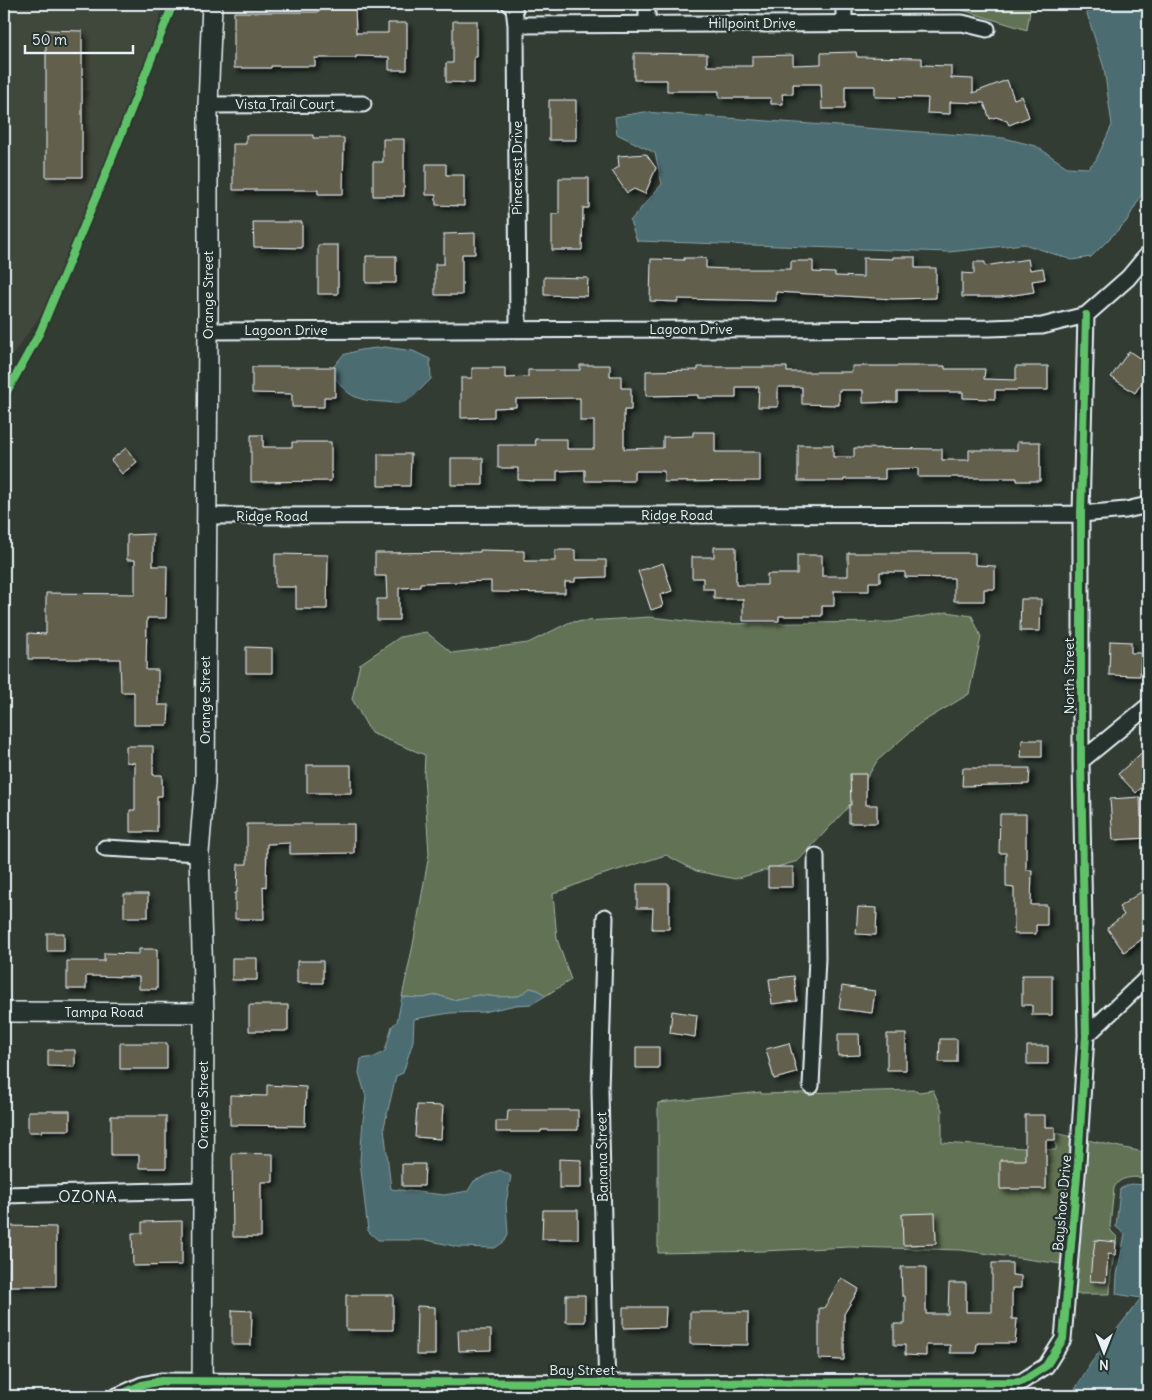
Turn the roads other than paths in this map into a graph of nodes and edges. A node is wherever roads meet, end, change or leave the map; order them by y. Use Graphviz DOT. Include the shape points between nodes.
graph roads {
  1 [pos="212,4"];
  2 [pos="647,4"];
  3 [pos="844,4"];
  4 [pos="512,6"];
  5 [pos="844,23"];
  6 [pos="647,24"];
  7 [pos="516,25"];
  8 [pos="987,30"];
  9 [pos="363,104"];
  10 [pos="208,105"];
  11 [pos="1148,254"];
  12 [pos="1086,315"];
  13 [pos="518,329"];
  14 [pos="208,331"];
  15 [pos="1148,505"];
  16 [pos="1081,514"];
  17 [pos="206,516"];
  18 [pos="1148,706"];
  19 [pos="1081,761"];
  20 [pos="105,848"];
  21 [pos="200,853"];
  22 [pos="816,856"];
  23 [pos="605,917"];
  24 [pos="1148,977"];
  25 [pos="4,1012"];
  26 [pos="204,1013"];
  27 [pos="1086,1036"];
  28 [pos="811,1086"];
  29 [pos="202,1190"];
  30 [pos="4,1195"];
  31 [pos="1046,1366"];
  32 [pos="202,1389"];
  33 [pos="607,1390"];
  34 [pos="117,1396"];
  1 -- 10 [label="street, Orange Street"];
  2 -- 6 [label="street"];
  3 -- 5 [label="street"];
  4 -- 7 [label="street, Pinecrest Drive"];
  5 -- 6 [label="street, Hillpoint Drive"];
  5 -- 8 [label="street, Hillpoint Drive" via="962,23"];
  6 -- 7 [label="street, Hillpoint Drive"];
  7 -- 13 [label="street, Pinecrest Drive"];
  9 -- 10 [label="street, Vista Trail Court"];
  10 -- 14 [label="street, Orange Street"];
  11 -- 12 [label="street, Lagoon Drive" via="1128,278"];
  12 -- 13 [label="street, Lagoon Drive" via="1042,326 990,328"];
  12 -- 16 [label="street, North Street"];
  13 -- 14 [label="street, Lagoon Drive"];
  14 -- 17 [label="street, Orange Street"];
  15 -- 16 [label="street, Ridge Road"];
  16 -- 17 [label="street, Ridge Road"];
  16 -- 19 [label="street, North Street"];
  17 -- 21 [label="street, Orange Street" via="205,782"];
  18 -- 19 [label="street"];
  19 -- 27 [label="street, North Street"];
  20 -- 21 [label="street"];
  21 -- 26 [label="street, Orange Street"];
  22 -- 28 [label="street" via="817,958"];
  23 -- 33 [label="street, Banana Street" via="600,1090"];
  24 -- 27 [label="street"];
  25 -- 26 [label="street, Tampa Road"];
  26 -- 29 [label="street, Orange Street"];
  27 -- 31 [label="street, Bayshore Drive" via="1076,1194 1062,1339"];
  29 -- 30 [label="street"];
  29 -- 32 [label="street, Orange Street"];
  31 -- 33 [label="street, Bay Street" via="1021,1382"];
  32 -- 33 [label="street, Bay Street"];
  32 -- 34 [label="street, Bay Street" via="161,1381"];
}
